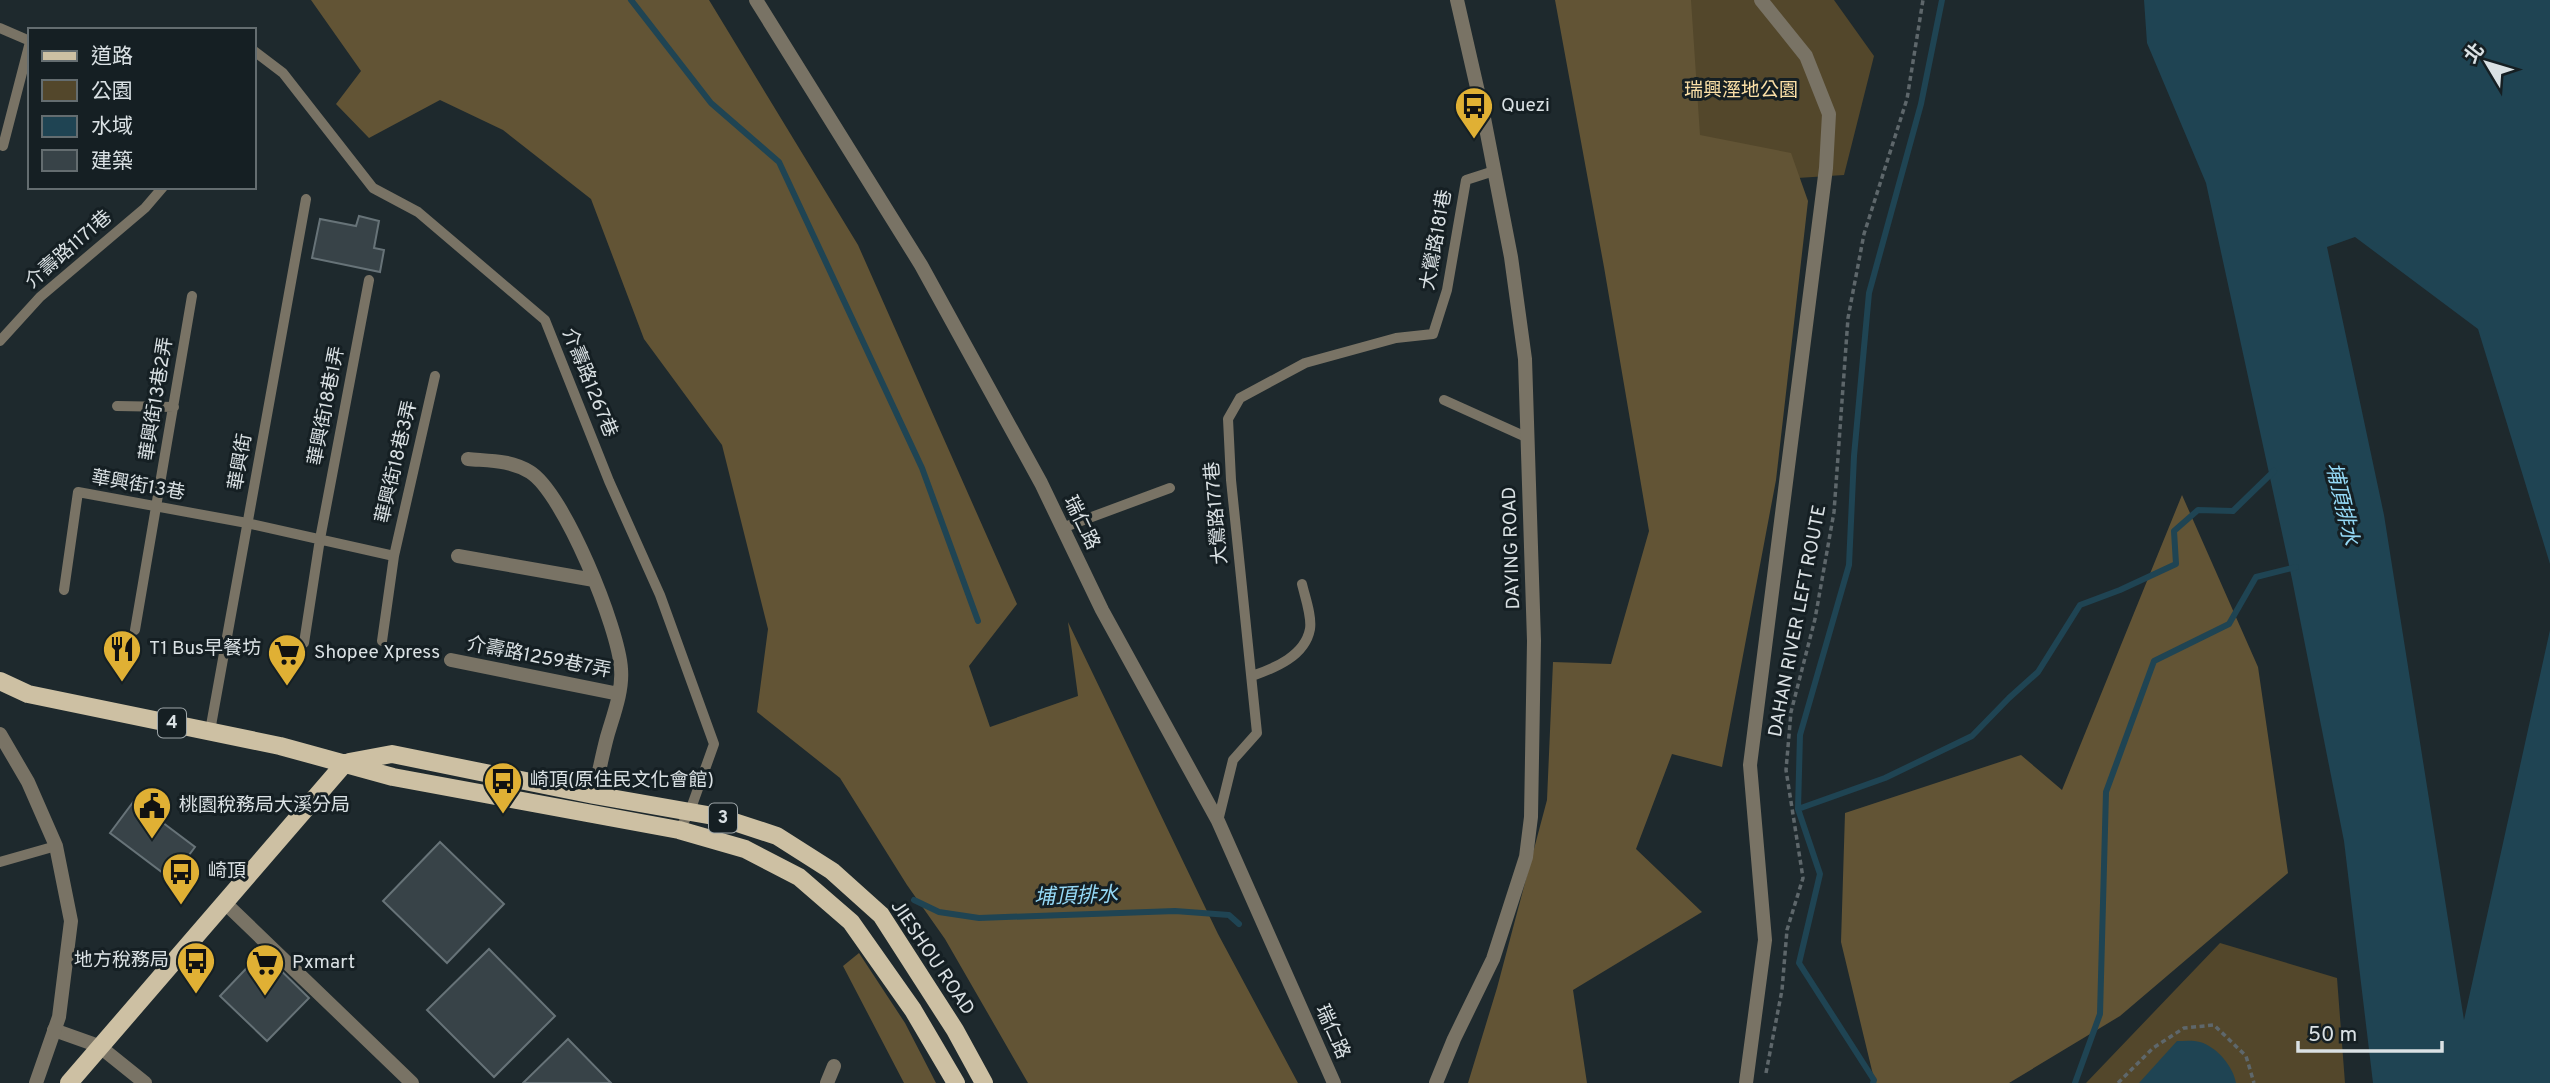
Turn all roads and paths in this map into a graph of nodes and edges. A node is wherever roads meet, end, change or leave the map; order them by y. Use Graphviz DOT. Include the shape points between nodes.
graph roads {
  1 [pos="757,0"];
  2 [pos="1457,0"];
  3 [pos="1761,0"];
  4 [pos="1923,0"];
  5 [pos="0,28"];
  6 [pos="28,40"];
  7 [pos="28,49"];
  8 [pos="256,57"];
  9 [pos="3,146"];
  10 [pos="1494,171"];
  11 [pos="161,189"];
  12 [pos="306,199"];
  13 [pos="369,280"];
  14 [pos="192,296"];
  15 [pos="1433,334"];
  16 [pos="0,341"];
  17 [pos="435,376"];
  18 [pos="1444,400"];
  19 [pos="117,406"];
  20 [pos="174,407"];
  21 [pos="1528,438"];
  22 [pos="468,459"];
  23 [pos="1170,488"];
  24 [pos="157,508"];
  25 [pos="247,523"];
  26 [pos="1062,528"];
  27 [pos="320,539"];
  28 [pos="394,556"];
  29 [pos="458,556"];
  30 [pos="594,580"];
  31 [pos="1302,584"];
  32 [pos="64,590"];
  33 [pos="135,630"];
  34 [pos="382,641"];
  35 [pos="304,643"];
  36 [pos="451,660"];
  37 [pos="1252,676"];
  38 [pos="0,681"];
  39 [pos="618,694"];
  40 [pos="210,731"];
  41 [pos="0,734"];
  42 [pos="345,763"];
  43 [pos="594,795"];
  44 [pos="690,811"];
  45 [pos="1218,821"];
  46 [pos="679,830"];
  47 [pos="56,846"];
  48 [pos="0,862"];
  49 [pos="225,903"];
  50 [pos="54,1030"];
  51 [pos="99,1046"];
  52 [pos="834,1066"];
  53 [pos="36,1083"];
  54 [pos="69,1083"];
  55 [pos="145,1083"];
  56 [pos="412,1083"];
  57 [pos="827,1083"];
  58 [pos="956,1083"];
  59 [pos="984,1083"];
  60 [pos="1334,1083"];
  61 [pos="1436,1083"];
  62 [pos="1746,1083"];
  63 [pos="1764,1083"];
  64 [pos="2118,1083"];
  65 [pos="2254,1083"];
  1 -- 26 [label="street, 瑞仁路" via="921,265"];
  2 -- 10 [label="street, DAYING ROAD"];
  3 -- 62 [label="street" via="1806,56 1829,114 1826,168 1749,765 1765,940"];
  4 -- 63 [label="path, DAHAN RIVER LEFT ROUTE" via="1907,99 1864,234 1848,318 1834,512 1790,723 1786,770 1803,878 1787,930 1782,990"];
  5 -- 6 [label="lane"];
  7 -- 9 [label="lane"];
  8 -- 44 [label="lane, 介壽路1267巷" via="284,73 373,188 418,212 545,320 660,595 714,744"];
  10 -- 15 [label="lane, 大鶯路181巷" via="1466,180 1447,290"];
  10 -- 21 [label="street, DAYING ROAD" via="1525,359"];
  11 -- 16 [label="lane, 介壽路1171巷" via="40,297"];
  12 -- 25 [label="lane, 華興街"];
  13 -- 27 [label="lane, 華興街18巷1弄"];
  14 -- 20 [label="lane, 華興街13巷2弄"];
  15 -- 37 [label="lane, 大鶯路177巷" via="1396,338 1305,363 1240,398 1228,419"];
  17 -- 28 [label="lane, 華興街18巷3弄"];
  18 -- 21 [label="lane"];
  19 -- 20 [label="lane"];
  20 -- 24 [label="lane, 華興街13巷2弄"];
  21 -- 61 [label="street, DAYING ROAD" via="1534,641 1531,817 1526,857 1493,959"];
  22 -- 30 [label="street" via="511,462 533,474 563,513"];
  23 -- 26 [label="lane"];
  24 -- 25 [label="lane, 華興街13巷"];
  24 -- 32 [label="lane, 華興街13巷" via="78,492"];
  24 -- 33 [label="lane, 華興街13巷2弄"];
  25 -- 27 [label="lane, 華興街13巷"];
  25 -- 40 [label="lane, 華興街"];
  26 -- 45 [label="street, 瑞仁路" via="1102,611"];
  27 -- 28 [label="lane, 華興街13巷"];
  27 -- 35 [label="lane, 華興街18巷1弄"];
  28 -- 34 [label="lane, 華興街18巷3弄"];
  29 -- 30 [label="street"];
  30 -- 39 [label="street" via="621,669"];
  31 -- 37 [label="lane" via="1311,626 1307,636 1280,666"];
  36 -- 39 [label="street, 介壽路1259巷7弄"];
  37 -- 45 [label="lane, 大鶯路177巷" via="1257,733 1233,760"];
  38 -- 40 [label="main road, JIESHOU ROAD / 4" via="29,694"];
  39 -- 43 [label="street"];
  40 -- 42 [label="main road, JIESHOU ROAD / 4"];
  41 -- 47 [label="street" via="28,782"];
  42 -- 43 [label="main road, JIESHOU ROAD / 3" via="392,754"];
  42 -- 46 [label="main road, JIESHOU ROAD / 3" via="393,777"];
  42 -- 49 [label="main road"];
  43 -- 44 [label="main road, JIESHOU ROAD / 3"];
  44 -- 46 [label="lane, 介壽路1267巷"];
  44 -- 59 [label="main road, JIESHOU ROAD / 3" via="777,836 832,871 862,897 881,915"];
  45 -- 60 [label="street, 瑞仁路"];
  46 -- 58 [label="main road, JIESHOU ROAD / 3" via="745,849 799,877 851,922 914,1010"];
  47 -- 48 [label="lane"];
  47 -- 50 [label="street" via="71,921"];
  49 -- 51 [label="main road"];
  49 -- 56 [label="street"];
  50 -- 51 [label="street"];
  50 -- 53 [label="street"];
  51 -- 54 [label="main road"];
  51 -- 55 [label="street"];
  52 -- 57 [label="street"];
  64 -- 65 [label="path" via="2153,1048 2184,1028 2214,1025 2246,1056"];
}
